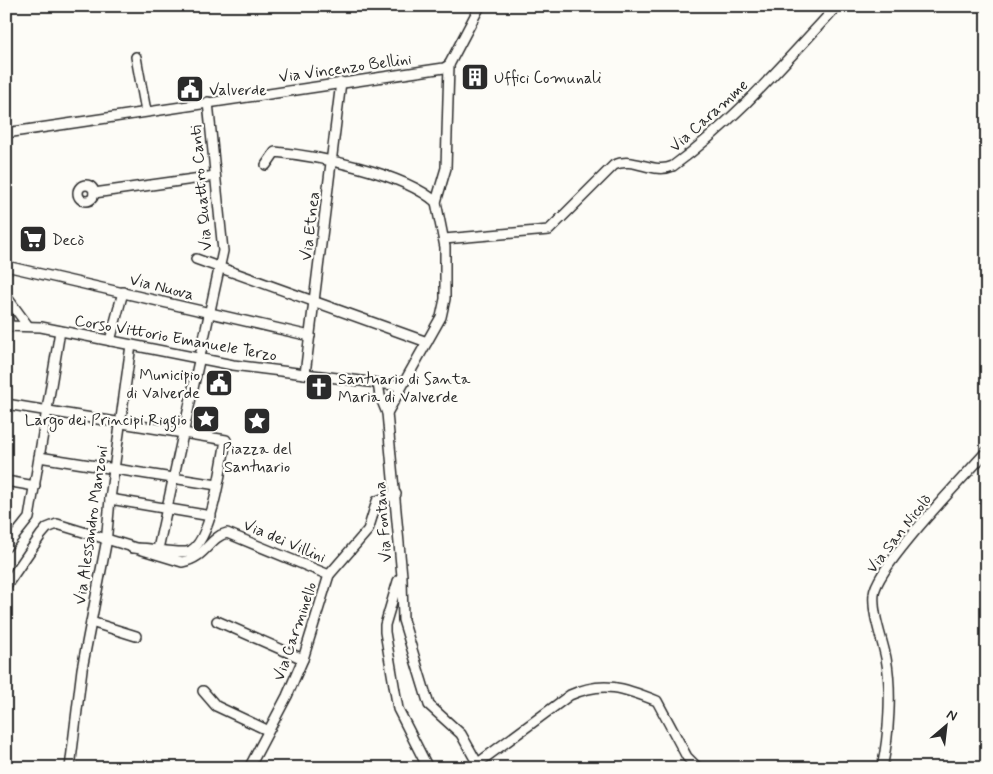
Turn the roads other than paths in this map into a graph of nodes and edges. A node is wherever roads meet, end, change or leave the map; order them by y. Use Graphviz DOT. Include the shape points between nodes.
graph roads {
  1 [pos="480,6"];
  2 [pos="837,6"];
  3 [pos="136,57"];
  4 [pos="449,65"];
  5 [pos="342,82"];
  6 [pos="208,102"];
  7 [pos="146,111"];
  8 [pos="6,133"];
  9 [pos="332,161"];
  10 [pos="266,165"];
  11 [pos="215,176"];
  12 [pos="94,193"];
  13 [pos="436,202"];
  14 [pos="444,239"];
  15 [pos="196,258"];
  16 [pos="6,266"];
  17 [pos="219,267"];
  18 [pos="123,292"];
  19 [pos="6,296"];
  20 [pos="314,302"];
  21 [pos="6,307"];
  22 [pos="208,313"];
  23 [pos="8,326"];
  24 [pos="28,326"];
  25 [pos="60,330"];
  26 [pos="310,336"];
  27 [pos="110,340"];
  28 [pos="427,342"];
  29 [pos="131,345"];
  30 [pos="198,358"];
  31 [pos="305,374"];
  32 [pos="378,383"];
  33 [pos="401,386"];
  34 [pos="6,404"];
  35 [pos="47,410"];
  36 [pos="387,412"];
  37 [pos="120,422"];
  38 [pos="183,432"];
  39 [pos="987,451"];
  40 [pos="40,457"];
  41 [pos="114,468"];
  42 [pos="173,478"];
  43 [pos="6,481"];
  44 [pos="217,485"];
  45 [pos="35,486"];
  46 [pos="396,494"];
  47 [pos="110,499"];
  48 [pos="167,508"];
  49 [pos="212,516"];
  50 [pos="106,539"];
  51 [pos="6,547"];
  52 [pos="132,548"];
  53 [pos="158,549"];
  54 [pos="328,574"];
  55 [pos="402,576"];
  56 [pos="6,586"];
  57 [pos="217,621"];
  58 [pos="91,622"];
  59 [pos="136,636"];
  60 [pos="303,659"];
  61 [pos="203,691"];
  62 [pos="267,730"];
  63 [pos="479,765"];
  64 [pos="70,768"];
  65 [pos="249,768"];
  66 [pos="428,768"];
  67 [pos="698,768"];
  68 [pos="882,768"];
  1 -- 4 [label="street"];
  2 -- 14 [label="street, Via Caramme" via="718,131 673,166 655,170 622,162 614,165 549,230"];
  3 -- 7 [label="street"];
  4 -- 5 [label="street, Via Vincenzo Bellini"];
  4 -- 13 [label="street" via="446,168"];
  5 -- 6 [label="street, Via Vincenzo Bellini"];
  5 -- 9 [label="street, Via Etnea"];
  6 -- 7 [label="street, Via Vincenzo Bellini"];
  6 -- 11 [label="street, Via Quattro Canti"];
  7 -- 8 [label="street, Via Vincenzo Bellini"];
  9 -- 10 [label="street" via="275,152"];
  9 -- 13 [label="street" via="368,170"];
  9 -- 20 [label="street, Via Etnea"];
  11 -- 12 [label="street"];
  11 -- 17 [label="street, Via Quattro Canti" via="222,251"];
  13 -- 14 [label="street"];
  14 -- 28 [label="street" via="445,300 441,317"];
  15 -- 17 [label="street"];
  16 -- 18 [label="street, Via Nuova"];
  17 -- 20 [label="street"];
  17 -- 22 [label="street, Via Quattro Canti"];
  18 -- 22 [label="street, Via Nuova"];
  18 -- 27 [label="street"];
  19 -- 24 [label="street"];
  20 -- 26 [label="street, Via Etnea"];
  20 -- 28 [label="street"];
  21 -- 23 [label="street"];
  22 -- 26 [label="street, Via Nuova"];
  22 -- 30 [label="street, Via Quattro Canti"];
  23 -- 24 [label="street, Corso Vittorio Emanuele Terzo"];
  24 -- 25 [label="street, Corso Vittorio Emanuele Terzo"];
  25 -- 27 [label="street, Corso Vittorio Emanuele Terzo"];
  25 -- 35 [label="street"];
  26 -- 31 [label="street, Via Etnea"];
  27 -- 29 [label="street, Corso Vittorio Emanuele Terzo"];
  28 -- 33 [label="street"];
  29 -- 30 [label="street, Corso Vittorio Emanuele Terzo"];
  29 -- 37 [label="street, Via Alessandro Manzoni"];
  30 -- 31 [label="street, Corso Vittorio Emanuele Terzo" via="259,370"];
  30 -- 38 [label="street, Via Quattro Canti"];
  31 -- 32 [label="street, Corso Vittorio Emanuele Terzo"];
  32 -- 33 [label="street, Corso Vittorio Emanuele Terzo"];
  32 -- 36 [label="street, Via Fontana"];
  33 -- 36 [label="street"];
  34 -- 35 [label="street"];
  35 -- 37 [label="street"];
  35 -- 40 [label="street"];
  36 -- 46 [label="street, Via Fontana"];
  37 -- 38 [label="street"];
  37 -- 41 [label="street, Via Alessandro Manzoni"];
  38 -- 42 [label="street, Via Quattro Canti"];
  38 -- 44 [label="street" via="226,440"];
  39 -- 68 [label="street, Via San Nicolò" via="904,545 877,582 874,603 888,681 886,748"];
  40 -- 41 [label="street"];
  40 -- 45 [label="street"];
  41 -- 42 [label="street"];
  41 -- 47 [label="street, Via Alessandro Manzoni"];
  42 -- 44 [label="street"];
  42 -- 48 [label="street, Via Quattro Canti"];
  43 -- 45 [label="street"];
  44 -- 49 [label="street"];
  45 -- 51 [label="street" via="30,518"];
  46 -- 54 [label="street, Via Carminello" via="377,501 368,530"];
  46 -- 55 [label="street, Via Fontana"];
  47 -- 48 [label="street"];
  47 -- 50 [label="street, Via Alessandro Manzoni"];
  48 -- 49 [label="street"];
  48 -- 53 [label="street, Via Quattro Canti"];
  49 -- 53 [label="street" via="196,548 188,552"];
  50 -- 52 [label="street, Via dei Villini"];
  50 -- 56 [label="street, Via dei Villini" via="57,524 52,526 41,535"];
  50 -- 58 [label="street, Via Alessandro Manzoni"];
  52 -- 53 [label="street"];
  52 -- 54 [label="street, Via dei Villini" via="173,561 192,560 227,533"];
  54 -- 60 [label="street, Via Carminello"];
  55 -- 63 [label="street" via="403,620 429,705 461,734"];
  55 -- 66 [label="street, Via Fontana" via="385,632 398,709"];
  57 -- 60 [label="street"];
  58 -- 59 [label="street"];
  58 -- 64 [label="street, Via Alessandro Manzoni"];
  60 -- 62 [label="street, Via Carminello"];
  61 -- 62 [label="street" via="216,706"];
  62 -- 65 [label="street, Via Carminello"];
  63 -- 67 [label="street" via="570,695 584,689 613,686 657,700 687,757"];
}
